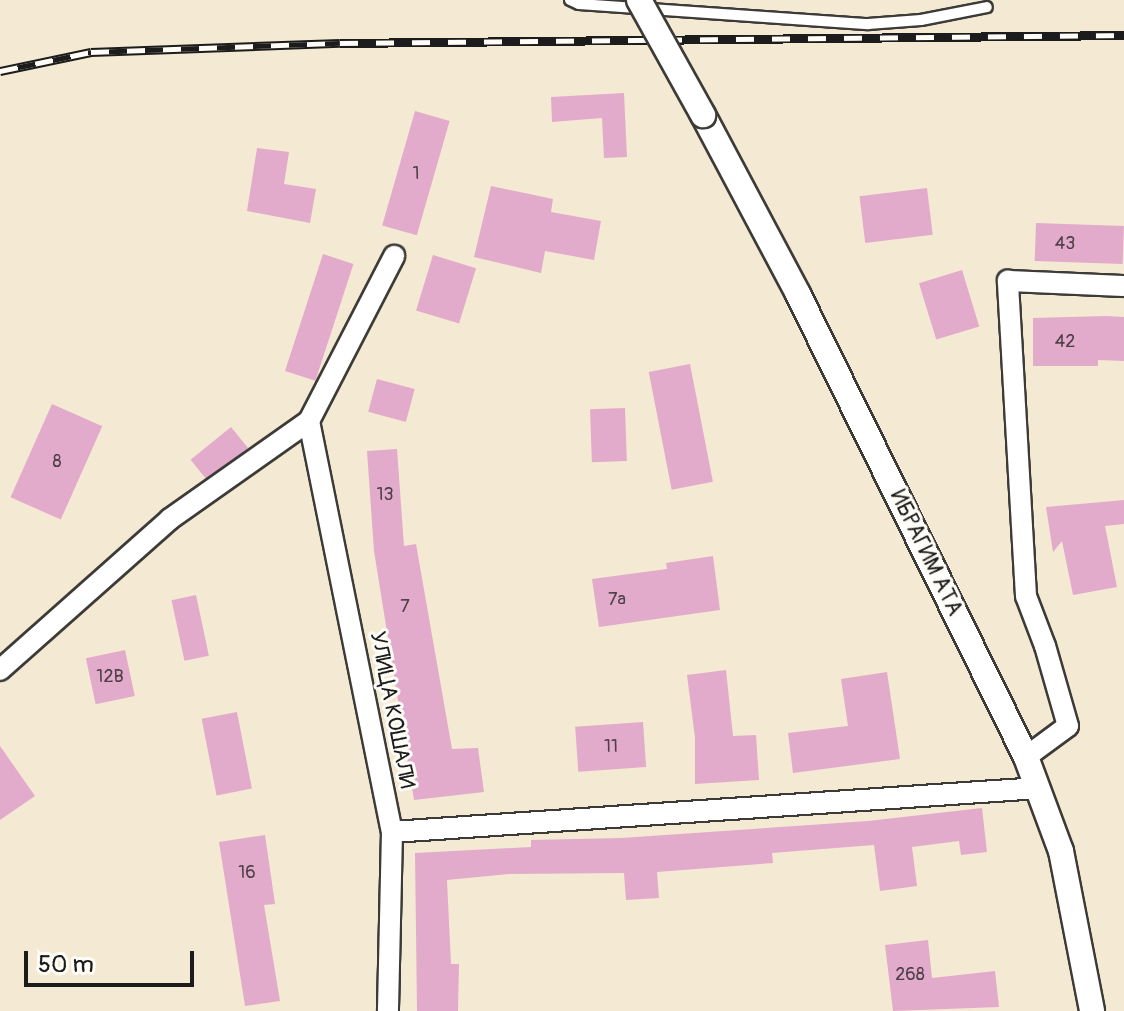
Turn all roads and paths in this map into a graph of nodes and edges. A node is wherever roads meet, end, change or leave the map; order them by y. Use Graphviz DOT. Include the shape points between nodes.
graph roads {
  1 [pos="570,0"];
  2 [pos="639,0"];
  3 [pos="987,7"];
  4 [pos="394,256"];
  5 [pos="1124,286"];
  6 [pos="309,421"];
  7 [pos="0,670"];
  8 [pos="1026,757"];
  9 [pos="1039,788"];
  10 [pos="392,832"];
  11 [pos="388,1011"];
  12 [pos="1092,1011"];
  1 -- 3 [label="lane" via="868,24"];
  2 -- 8 [label="street, ИБРАГИМ АТА, bridge" via="798,294"];
  4 -- 6 [label="street"];
  5 -- 8 [label="street" via="1008,281 1026,596 1068,726"];
  6 -- 7 [label="street" via="170,519"];
  6 -- 10 [label="street, УЛИЦА КОШАЛИ"];
  8 -- 9 [label="street, ИБРАГИМ АТА"];
  9 -- 10 [label="street"];
  9 -- 12 [label="street, ИБРАГИМ АТА" via="1061,851"];
  10 -- 11 [label="street, УЛИЦА КОШАЛИ"];
}
